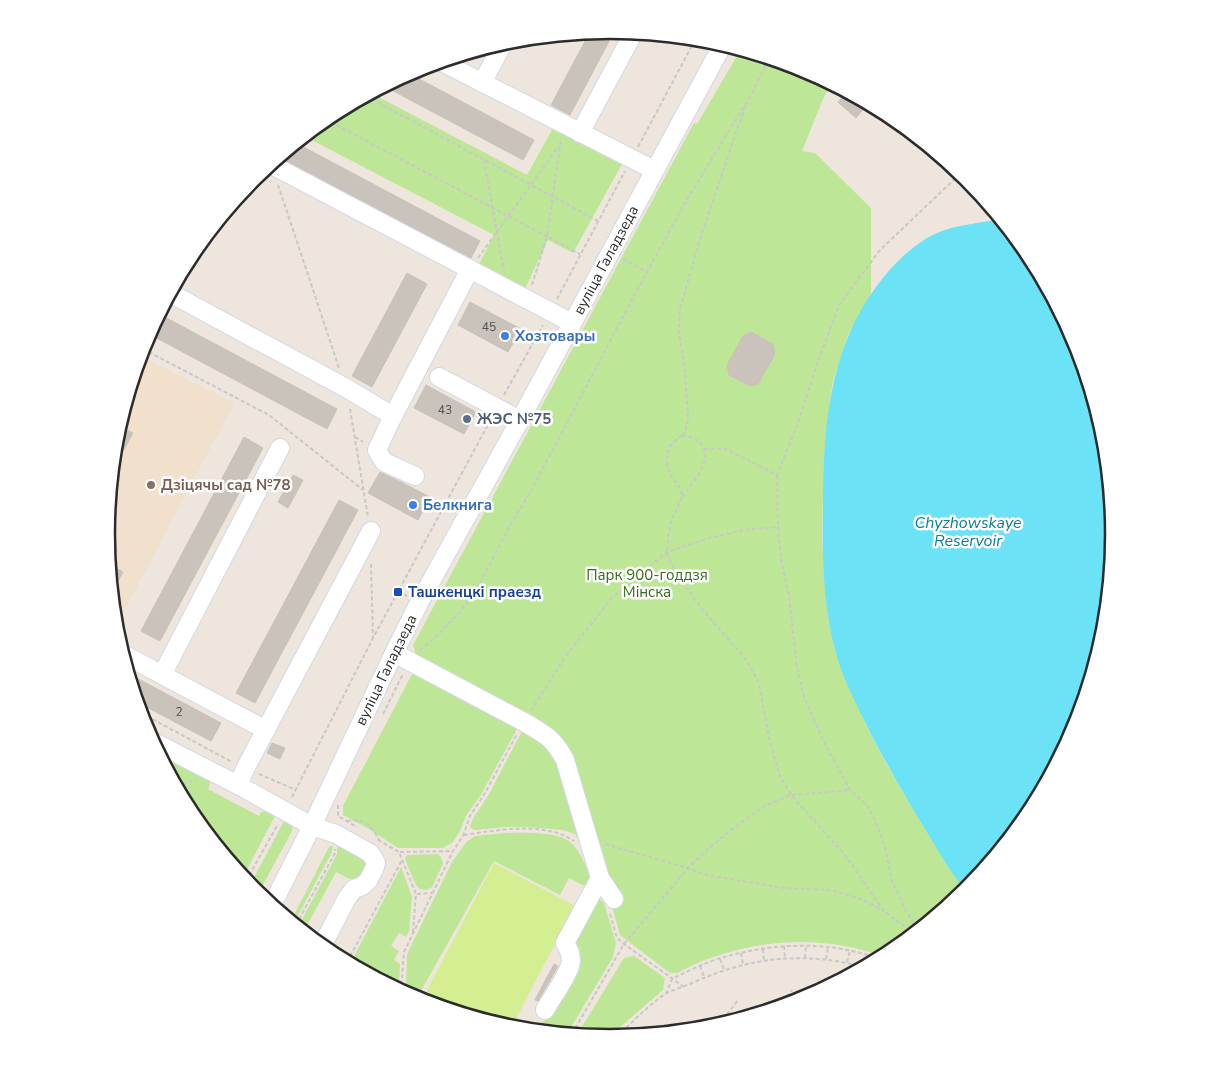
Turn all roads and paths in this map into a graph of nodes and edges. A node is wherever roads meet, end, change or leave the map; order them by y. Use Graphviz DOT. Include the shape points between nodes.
graph roads {
  1 [pos="630,40"];
  2 [pos="692,46"];
  3 [pos="719,51"];
  4 [pos="499,52"];
  5 [pos="766,64"];
  6 [pos="449,66"];
  7 [pos="482,83"];
  8 [pos="749,98"];
  9 [pos="373,100"];
  10 [pos="333,123"];
  11 [pos="563,124"];
  12 [pos="580,132"];
  13 [pos="560,144"];
  14 [pos="632,159"];
  15 [pos="484,160"];
  16 [pos="277,168"];
  17 [pos="654,170"];
  18 [pos="273,172"];
  19 [pos="955,179"];
  20 [pos="531,185"];
  21 [pos="553,197"];
  22 [pos="493,208"];
  23 [pos="508,216"];
  24 [pos="598,221"];
  25 [pos="497,231"];
  26 [pos="547,237"];
  27 [pos="580,254"];
  28 [pos="621,258"];
  29 [pos="470,269"];
  30 [pos="647,272"];
  31 [pos="507,288"];
  32 [pos="176,297"];
  33 [pos="528,299"];
  34 [pos="550,311"];
  35 [pos="572,323"];
  36 [pos="150,353"];
  37 [pos="439,377"];
  38 [pos="346,388"];
  39 [pos="497,408"];
  40 [pos="393,416"];
  41 [pos="520,420"];
  42 [pos="682,436"];
  43 [pos="280,448"];
  44 [pos="704,449"];
  45 [pos="777,475"];
  46 [pos="415,476"];
  47 [pos="364,490"];
  48 [pos="682,497"];
  49 [pos="778,527"];
  50 [pos="371,531"];
  51 [pos="667,552"];
  52 [pos="371,560"];
  53 [pos="373,638"];
  54 [pos="394,653"];
  55 [pos="131,658"];
  56 [pos="410,661"];
  57 [pos="162,675"];
  58 [pos="151,720"];
  59 [pos="524,722"];
  60 [pos="266,730"];
  61 [pos="163,747"];
  62 [pos="245,769"];
  63 [pos="238,785"];
  64 [pos="296,790"];
  65 [pos="850,790"];
  66 [pos="791,795"];
  67 [pos="338,808"];
  68 [pos="285,811"];
  69 [pos="346,821"];
  70 [pos="312,826"];
  71 [pos="360,829"];
  72 [pos="463,836"];
  73 [pos="373,837"];
  74 [pos="379,840"];
  75 [pos="574,842"];
  76 [pos="336,844"];
  77 [pos="604,844"];
  78 [pos="453,851"];
  79 [pos="399,852"];
  80 [pos="402,860"];
  81 [pos="688,868"];
  82 [pos="250,874"];
  83 [pos="600,878"];
  84 [pos="432,893"];
  85 [pos="416,894"];
  86 [pos="275,898"];
  87 [pos="612,905"];
  88 [pos="883,910"];
  89 [pos="299,919"];
  90 [pos="915,925"];
  91 [pos="908,930"];
  92 [pos="413,932"];
  93 [pos="326,939"];
  94 [pos="624,944"];
  95 [pos="784,946"];
  96 [pos="806,946"];
  97 [pos="828,947"];
  98 [pos="763,949"];
  99 [pos="850,951"];
  100 [pos="741,953"];
  101 [pos="351,955"];
  102 [pos="870,956"];
  103 [pos="720,958"];
  104 [pos="785,958"];
  105 [pos="805,958"];
  106 [pos="826,959"];
  107 [pos="764,961"];
  108 [pos="847,962"];
  109 [pos="744,964"];
  110 [pos="855,964"];
  111 [pos="700,966"];
  112 [pos="724,970"];
  113 [pos="704,977"];
  114 [pos="672,979"];
  115 [pos="402,983"];
  116 [pos="684,987"];
  117 [pos="792,990"];
  118 [pos="666,994"];
  119 [pos="787,997"];
  120 [pos="738,1000"];
  121 [pos="545,1010"];
  122 [pos="727,1015"];
  123 [pos="576,1028"];
  124 [pos="625,1029"];
  1 -- 12 [label="street"];
  2 -- 14 [label="path"];
  3 -- 17 [label="street, вуліца Галадзеда"];
  4 -- 7 [label="street"];
  5 -- 8 [label="path"];
  6 -- 7 [label="street"];
  7 -- 11 [label="street"];
  8 -- 30 [label="path"];
  8 -- 42 [label="path" via="699,242 680,309 679,334 688,416"];
  9 -- 15 [label="path"];
  10 -- 22 [label="path"];
  11 -- 12 [label="street"];
  11 -- 13 [label="path"];
  12 -- 14 [label="street"];
  13 -- 20 [label="path"];
  13 -- 21 [label="path"];
  14 -- 17 [label="street"];
  14 -- 24 [label="path"];
  15 -- 20 [label="path"];
  15 -- 22 [label="path"];
  16 -- 29 [label="street"];
  17 -- 35 [label="street, вуліца Галадзеда"];
  18 -- 38 [label="path"];
  19 -- 45 [label="path" via="880,250 839,305"];
  20 -- 21 [label="path"];
  20 -- 23 [label="path"];
  21 -- 24 [label="path"];
  21 -- 26 [label="path"];
  22 -- 23 [label="path"];
  22 -- 25 [label="path"];
  23 -- 25 [label="path"];
  23 -- 26 [label="path"];
  24 -- 27 [label="path"];
  25 -- 29 [label="path"];
  25 -- 31 [label="path"];
  26 -- 27 [label="path"];
  26 -- 33 [label="path"];
  27 -- 34 [label="path"];
  28 -- 30 [label="path"];
  29 -- 31 [label="street"];
  29 -- 40 [label="street"];
  30 -- 56 [label="path" via="477,589 459,613"];
  31 -- 33 [label="street"];
  32 -- 38 [label="street"];
  33 -- 34 [label="street"];
  34 -- 35 [label="street"];
  34 -- 39 [label="path"];
  35 -- 41 [label="street, вуліца Галадзеда"];
  36 -- 47 [label="path" via="269,415"];
  37 -- 39 [label="street"];
  38 -- 40 [label="street"];
  38 -- 47 [label="path"];
  39 -- 41 [label="street"];
  39 -- 53 [label="path"];
  40 -- 46 [label="street" via="377,450 384,462"];
  41 -- 54 [label="street, вуліца Галадзеда"];
  42 -- 44 [label="path" via="698,440"];
  42 -- 48 [label="path" via="676,439 667,454 667,463"];
  43 -- 57 [label="street"];
  44 -- 45 [label="path" via="726,449"];
  44 -- 48 [label="path" via="703,467"];
  45 -- 49 [label="path"];
  47 -- 50 [label="path"];
  48 -- 51 [label="path" via="671,522"];
  49 -- 51 [label="path" via="744,530"];
  49 -- 65 [label="path" via="804,697"];
  50 -- 60 [label="street"];
  51 -- 59 [label="path" via="612,598 565,657"];
  51 -- 66 [label="path" via="695,600 752,670 758,682 780,776"];
  52 -- 53 [label="path"];
  53 -- 64 [label="path"];
  54 -- 56 [label="street"];
  54 -- 70 [label="street, вуліца Галадзеда"];
  55 -- 57 [label="street"];
  56 -- 59 [label="street"];
  57 -- 60 [label="street"];
  58 -- 62 [label="path"];
  59 -- 72 [label="path" via="470,816"];
  59 -- 83 [label="street" via="551,739 565,760"];
  60 -- 62 [label="street"];
  61 -- 63 [label="street"];
  62 -- 63 [label="street"];
  62 -- 64 [label="path"];
  63 -- 68 [label="street"];
  64 -- 68 [label="path"];
  65 -- 66 [label="path"];
  65 -- 90 [label="path" via="867,805 875,820 892,881"];
  66 -- 81 [label="path" via="764,806"];
  66 -- 88 [label="path" via="845,855"];
  67 -- 69 [label="path" via="338,816"];
  68 -- 70 [label="street"];
  68 -- 82 [label="path"];
  69 -- 71 [label="path"];
  69 -- 74 [label="path" via="362,821 372,828"];
  70 -- 86 [label="street, вуліца Галадзеда"];
  70 -- 93 [label="street" via="336,834 370,853 376,864 368,881 354,889 347,898"];
  72 -- 75 [label="path" via="518,828 556,832"];
  72 -- 78 [label="path"];
  73 -- 74 [label="path"];
  74 -- 79 [label="path"];
  76 -- 89 [label="path" via="335,853"];
  77 -- 81 [label="path"];
  78 -- 79 [label="path"];
  78 -- 84 [label="path"];
  79 -- 80 [label="path"];
  80 -- 85 [label="path"];
  80 -- 101 [label="path"];
  81 -- 88 [label="path" via="706,875 784,888 831,890"];
  81 -- 94 [label="path"];
  83 -- 87 [label="street"];
  83 -- 121 [label="street" via="565,943 570,951 569,970"];
  84 -- 85 [label="path"];
  84 -- 92 [label="path"];
  85 -- 92 [label="path"];
  87 -- 94 [label="path" via="617,938"];
  88 -- 91 [label="path"];
  92 -- 115 [label="path" via="404,952"];
  94 -- 114 [label="path"];
  94 -- 123 [label="path"];
  95 -- 96 [label="path"];
  95 -- 98 [label="path"];
  95 -- 104 [label="path"];
  96 -- 97 [label="path"];
  96 -- 105 [label="path"];
  97 -- 99 [label="path"];
  97 -- 106 [label="path"];
  98 -- 100 [label="path"];
  98 -- 107 [label="path"];
  99 -- 102 [label="path"];
  99 -- 108 [label="path"];
  100 -- 103 [label="path"];
  100 -- 109 [label="path"];
  103 -- 111 [label="path"];
  103 -- 112 [label="path"];
  104 -- 105 [label="path"];
  104 -- 107 [label="path"];
  105 -- 106 [label="path"];
  106 -- 108 [label="path"];
  107 -- 109 [label="path"];
  108 -- 110 [label="path"];
  109 -- 112 [label="path"];
  111 -- 113 [label="path"];
  111 -- 114 [label="path"];
  112 -- 113 [label="path"];
  113 -- 116 [label="path"];
  114 -- 116 [label="path"];
  114 -- 118 [label="path"];
  116 -- 118 [label="path"];
  117 -- 119 [label="path"];
  118 -- 124 [label="path"];
  120 -- 122 [label="path"];
}
